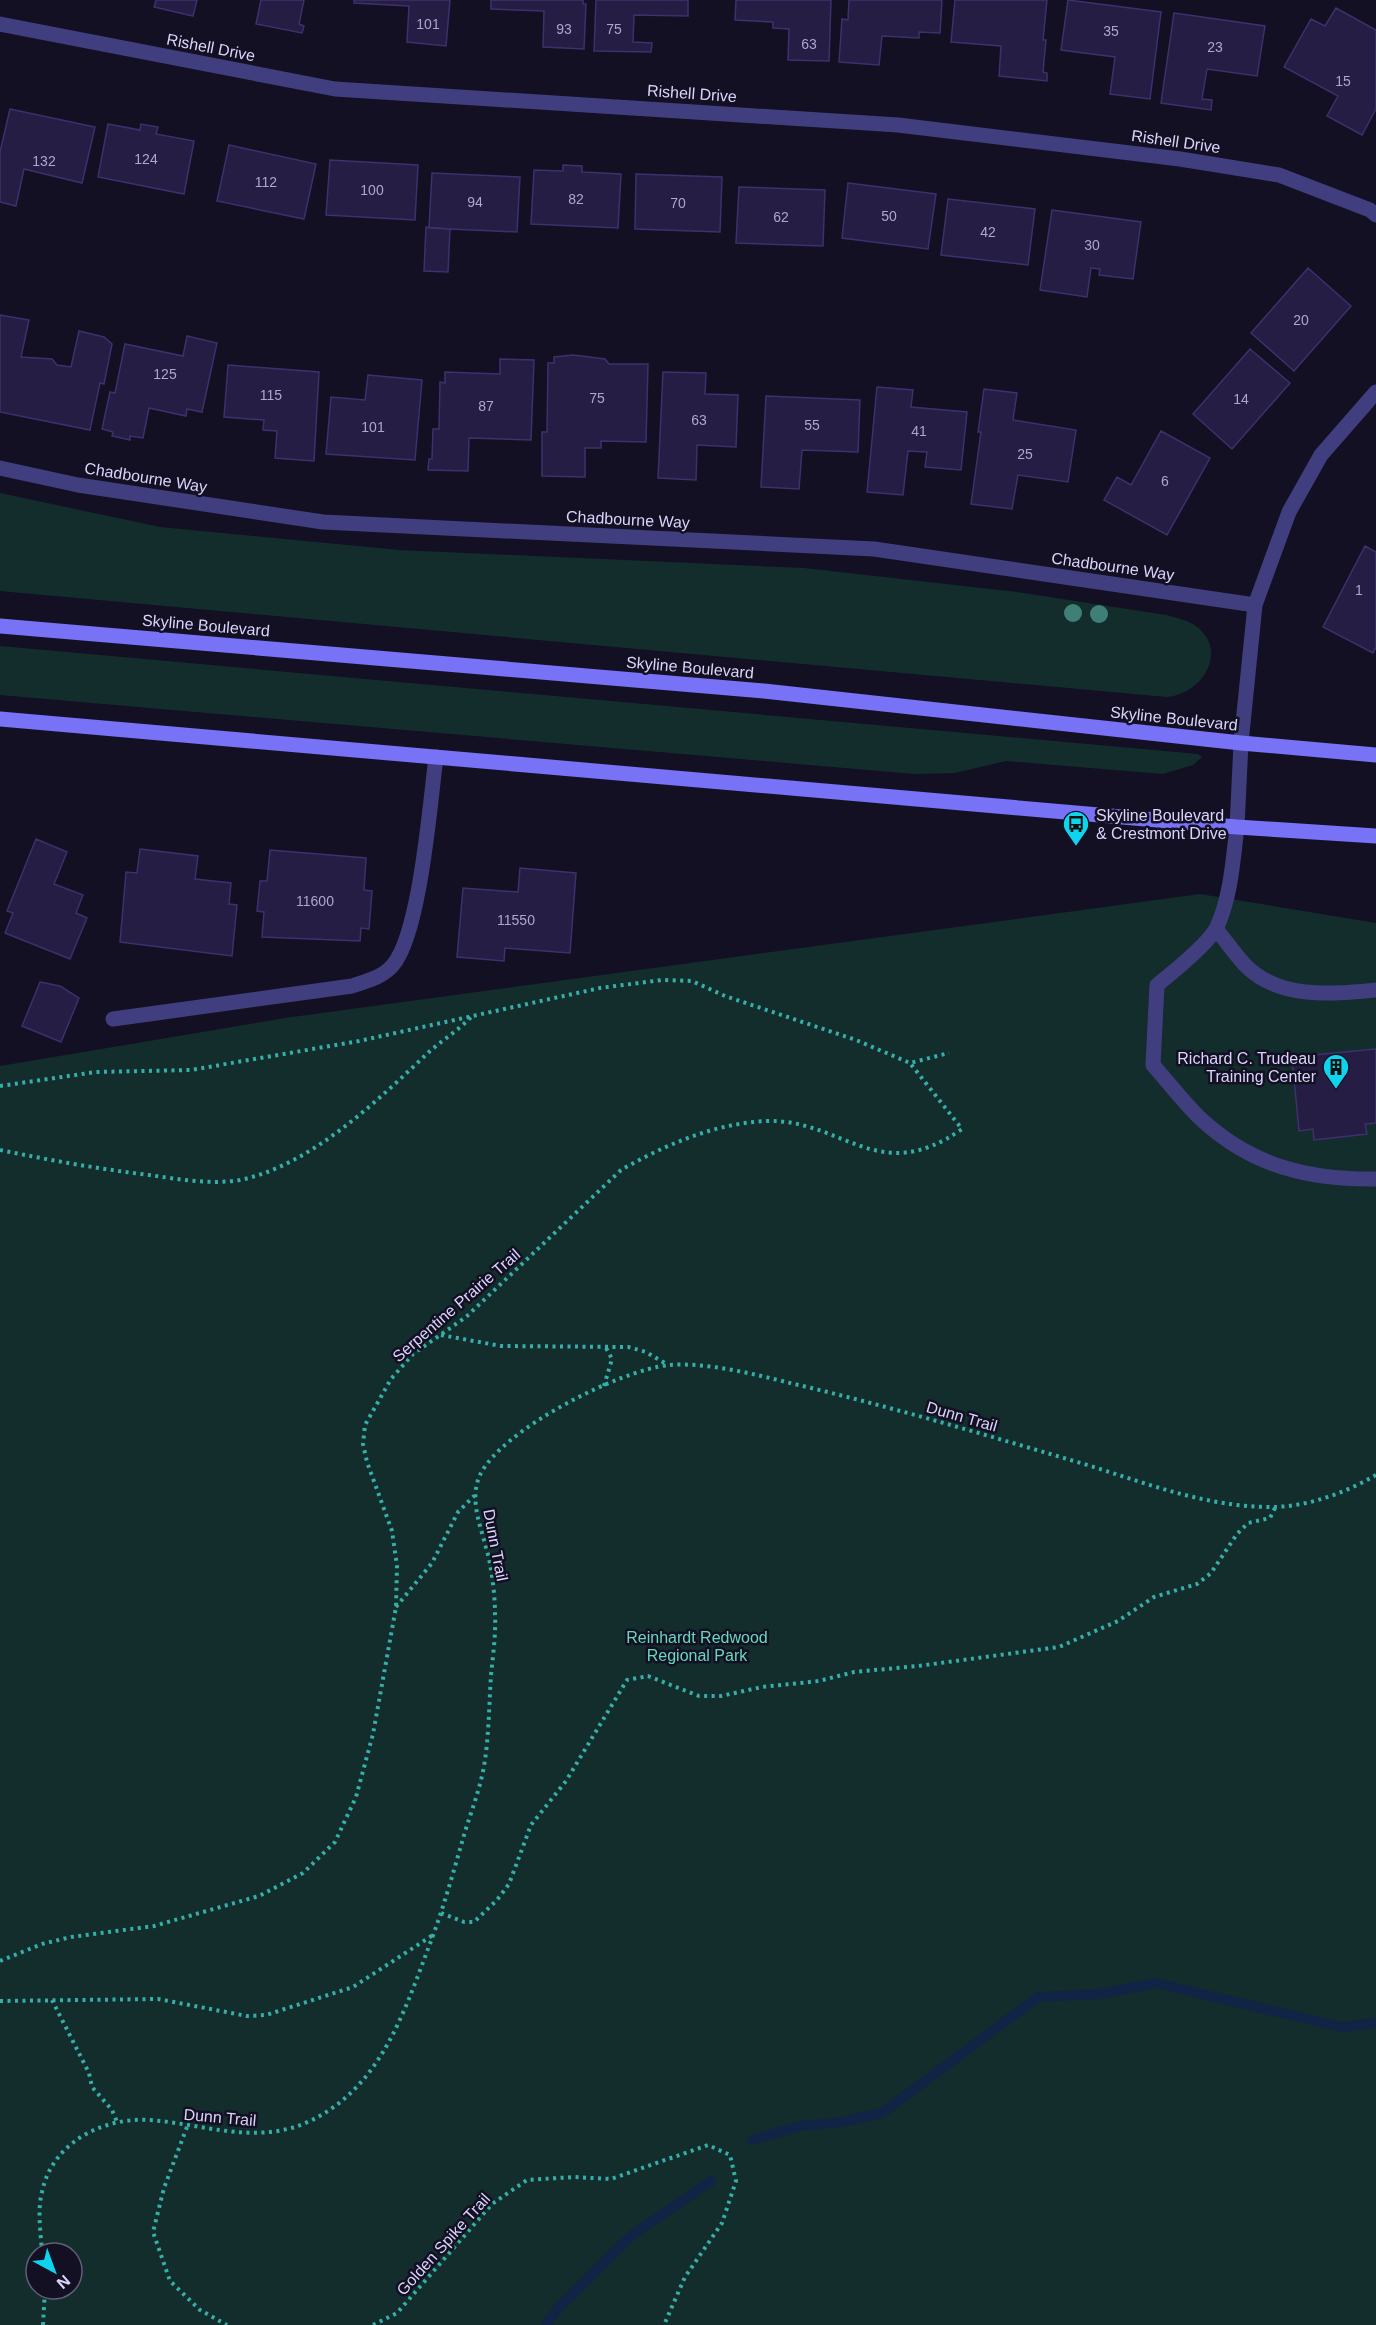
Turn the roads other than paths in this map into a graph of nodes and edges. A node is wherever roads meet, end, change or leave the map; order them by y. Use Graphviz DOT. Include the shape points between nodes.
graph roads {
  1 [pos="0,24"];
  2 [pos="1376,215"];
  3 [pos="1376,392"];
  4 [pos="0,468"];
  5 [pos="1255,605"];
  6 [pos="0,626"];
  7 [pos="0,719"];
  8 [pos="1241,743"];
  9 [pos="1376,754"];
  10 [pos="436,757"];
  11 [pos="1237,827"];
  12 [pos="1376,836"];
  13 [pos="1216,929"];
  14 [pos="1376,990"];
  15 [pos="113,1019"];
  16 [pos="1376,1179"];
  1 -- 2 [label="street, Rishell Drive" via="335,89 898,125 1180,159 1279,175"];
  3 -- 5 [label="street" via="1321,454 1289,512"];
  4 -- 5 [label="street, Chadbourne Way" via="78,485 323,522 874,549"];
  5 -- 8 [label="street"];
  6 -- 8 [label="main road, Skyline Boulevard" via="764,691"];
  7 -- 10 [label="main road"];
  8 -- 9 [label="main road, Skyline Boulevard"];
  8 -- 11 [label="street"];
  10 -- 11 [label="main road"];
  10 -- 15 [label="street" via="413,918 392,966 375,979 352,986"];
  11 -- 12 [label="main road"];
  11 -- 13 [label="street" via="1232,876"];
  13 -- 14 [label="street" via="1246,967 1283,989 1330,994"];
  13 -- 16 [label="street" via="1157,985 1153,1065 1200,1118 1262,1161 1324,1176"];
}
